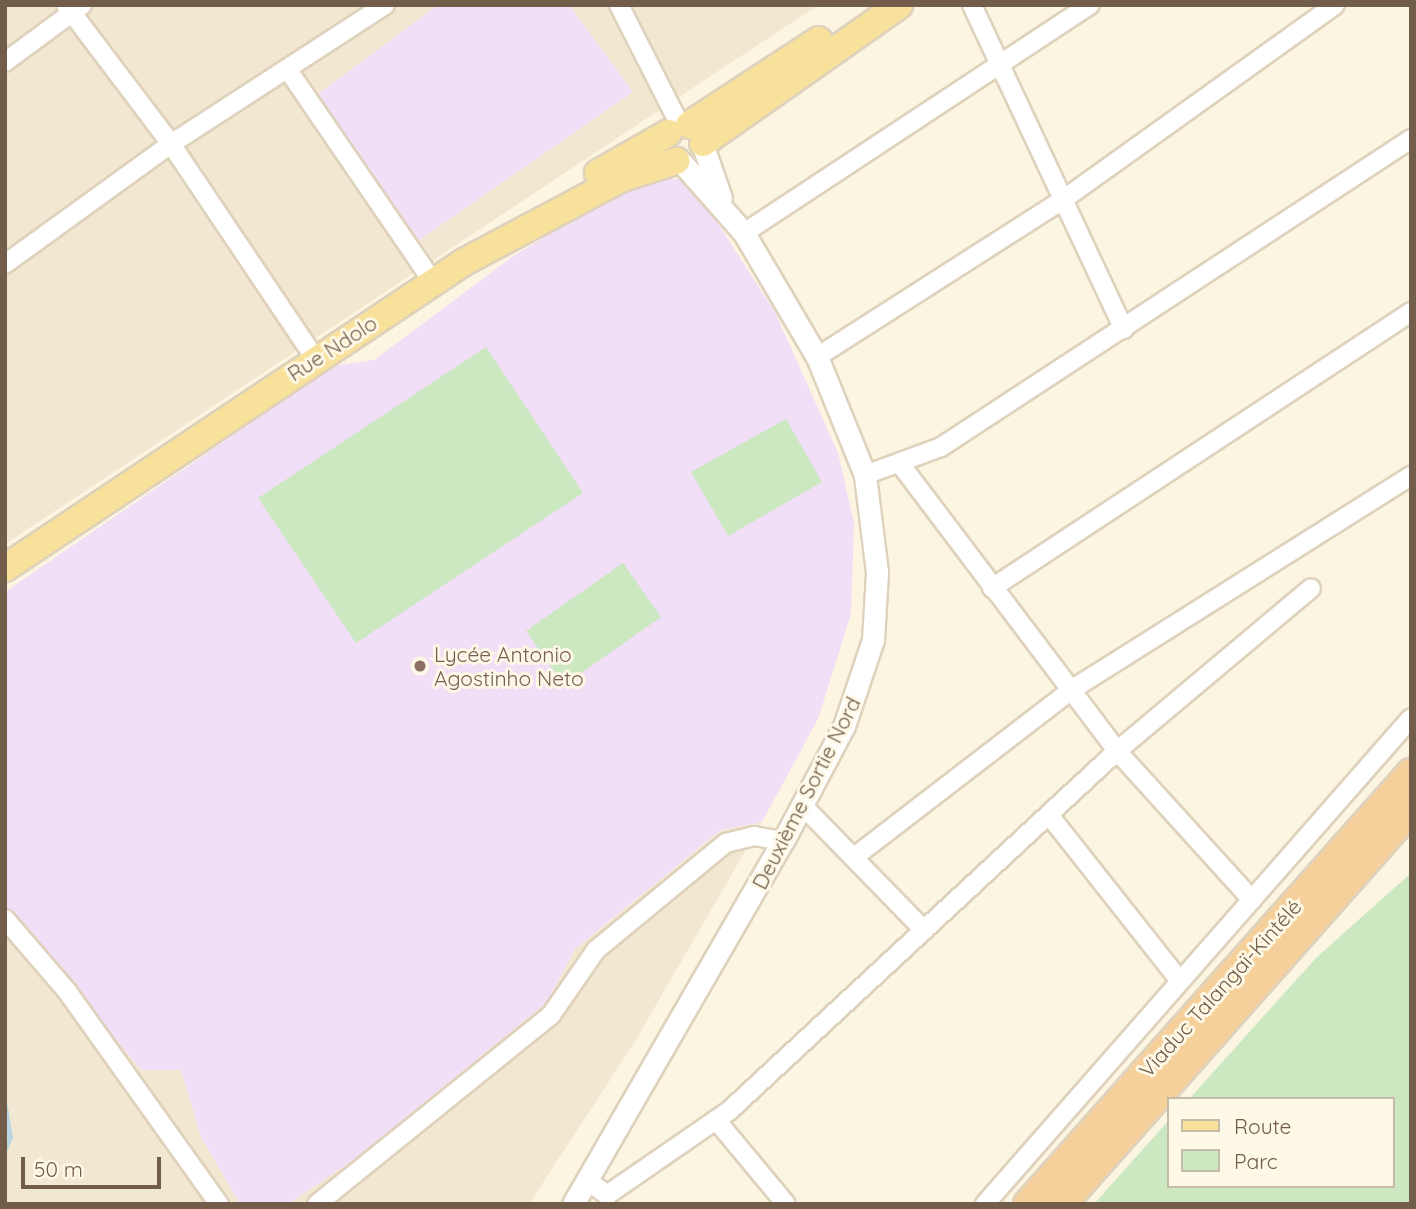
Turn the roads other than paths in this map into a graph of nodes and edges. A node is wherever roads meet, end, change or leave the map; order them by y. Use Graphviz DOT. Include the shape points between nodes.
graph roads {
  1 [pos="385,5"];
  2 [pos="619,5"];
  3 [pos="874,5"];
  4 [pos="900,5"];
  5 [pos="972,5"];
  6 [pos="1090,5"];
  7 [pos="1335,5"];
  8 [pos="73,8"];
  9 [pos="5,62"];
  10 [pos="1003,66"];
  11 [pos="288,71"];
  12 [pos="689,134"];
  13 [pos="1411,139"];
  14 [pos="171,144"];
  15 [pos="679,162"];
  16 [pos="1064,198"];
  17 [pos="723,204"];
  18 [pos="744,233"];
  19 [pos="494,247"];
  20 [pos="5,264"];
  21 [pos="433,282"];
  22 [pos="1411,312"];
  23 [pos="1124,329"];
  24 [pos="817,356"];
  25 [pos="315,358"];
  26 [pos="901,465"];
  27 [pos="865,475"];
  28 [pos="1411,476"];
  29 [pos="5,568"];
  30 [pos="992,588"];
  31 [pos="1311,588"];
  32 [pos="1071,690"];
  33 [pos="1411,718"];
  34 [pos="1117,751"];
  35 [pos="1411,773"];
  36 [pos="802,805"];
  37 [pos="1411,810"];
  38 [pos="1049,815"];
  39 [pos="783,841"];
  40 [pos="857,855"];
  41 [pos="1252,900"];
  42 [pos="5,919"];
  43 [pos="924,930"];
  44 [pos="1181,981"];
  45 [pos="716,1120"];
  46 [pos="588,1181"];
  47 [pos="611,1200"];
  48 [pos="219,1204"];
  49 [pos="317,1204"];
  50 [pos="573,1204"];
  51 [pos="786,1204"];
  52 [pos="985,1204"];
  53 [pos="1028,1204"];
  54 [pos="1062,1204"];
  1 -- 11 [label="street"];
  2 -- 12 [label="street"];
  3 -- 12 [label="main road"];
  4 -- 12 [label="main road"];
  5 -- 10 [label="street"];
  6 -- 10 [label="street"];
  7 -- 16 [label="street"];
  8 -- 9 [label="street"];
  8 -- 14 [label="street"];
  10 -- 16 [label="street"];
  10 -- 18 [label="street"];
  11 -- 14 [label="street"];
  11 -- 21 [label="street"];
  12 -- 15 [label="main road" via="668,154"];
  12 -- 17 [label="street, Deuxième Sortie Nord"];
  12 -- 19 [label="main road" via="554,198"];
  13 -- 23 [label="street"];
  14 -- 20 [label="street"];
  14 -- 25 [label="street"];
  15 -- 17 [label="street, Deuxième Sortie Nord"];
  15 -- 19 [label="main road, Rue Ndolo" via="622,178"];
  16 -- 23 [label="street"];
  16 -- 24 [label="street"];
  17 -- 18 [label="street, Deuxième Sortie Nord"];
  18 -- 24 [label="street, Deuxième Sortie Nord"];
  19 -- 21 [label="main road, Rue Ndolo"];
  21 -- 25 [label="main road, Rue Ndolo"];
  22 -- 30 [label="street"];
  23 -- 26 [label="street" via="942,447"];
  24 -- 27 [label="street, Deuxième Sortie Nord"];
  25 -- 29 [label="main road, Rue Ndolo"];
  26 -- 27 [label="street"];
  26 -- 30 [label="street"];
  27 -- 36 [label="street, Deuxième Sortie Nord" via="877,572 873,640 844,726"];
  28 -- 32 [label="street"];
  30 -- 32 [label="street"];
  31 -- 34 [label="street"];
  32 -- 34 [label="street"];
  32 -- 40 [label="street"];
  33 -- 41 [label="street"];
  34 -- 38 [label="street"];
  34 -- 41 [label="street"];
  35 -- 53 [label="highway, Viaduc Talangaï-Kintélé"];
  36 -- 39 [label="street, Deuxième Sortie Nord"];
  36 -- 40 [label="street"];
  37 -- 54 [label="highway, Viaduc Talangaï-Kintélé"];
  38 -- 43 [label="street"];
  38 -- 44 [label="street"];
  39 -- 46 [label="street, Deuxième Sortie Nord"];
  39 -- 49 [label="street" via="754,836 726,843 709,856 596,950 551,1015"];
  40 -- 43 [label="street"];
  41 -- 44 [label="street"];
  42 -- 48 [label="street" via="66,991"];
  43 -- 45 [label="street"];
  44 -- 52 [label="street"];
  45 -- 47 [label="street"];
  45 -- 51 [label="street"];
  46 -- 47 [label="street"];
  46 -- 50 [label="street, Deuxième Sortie Nord"];
}
